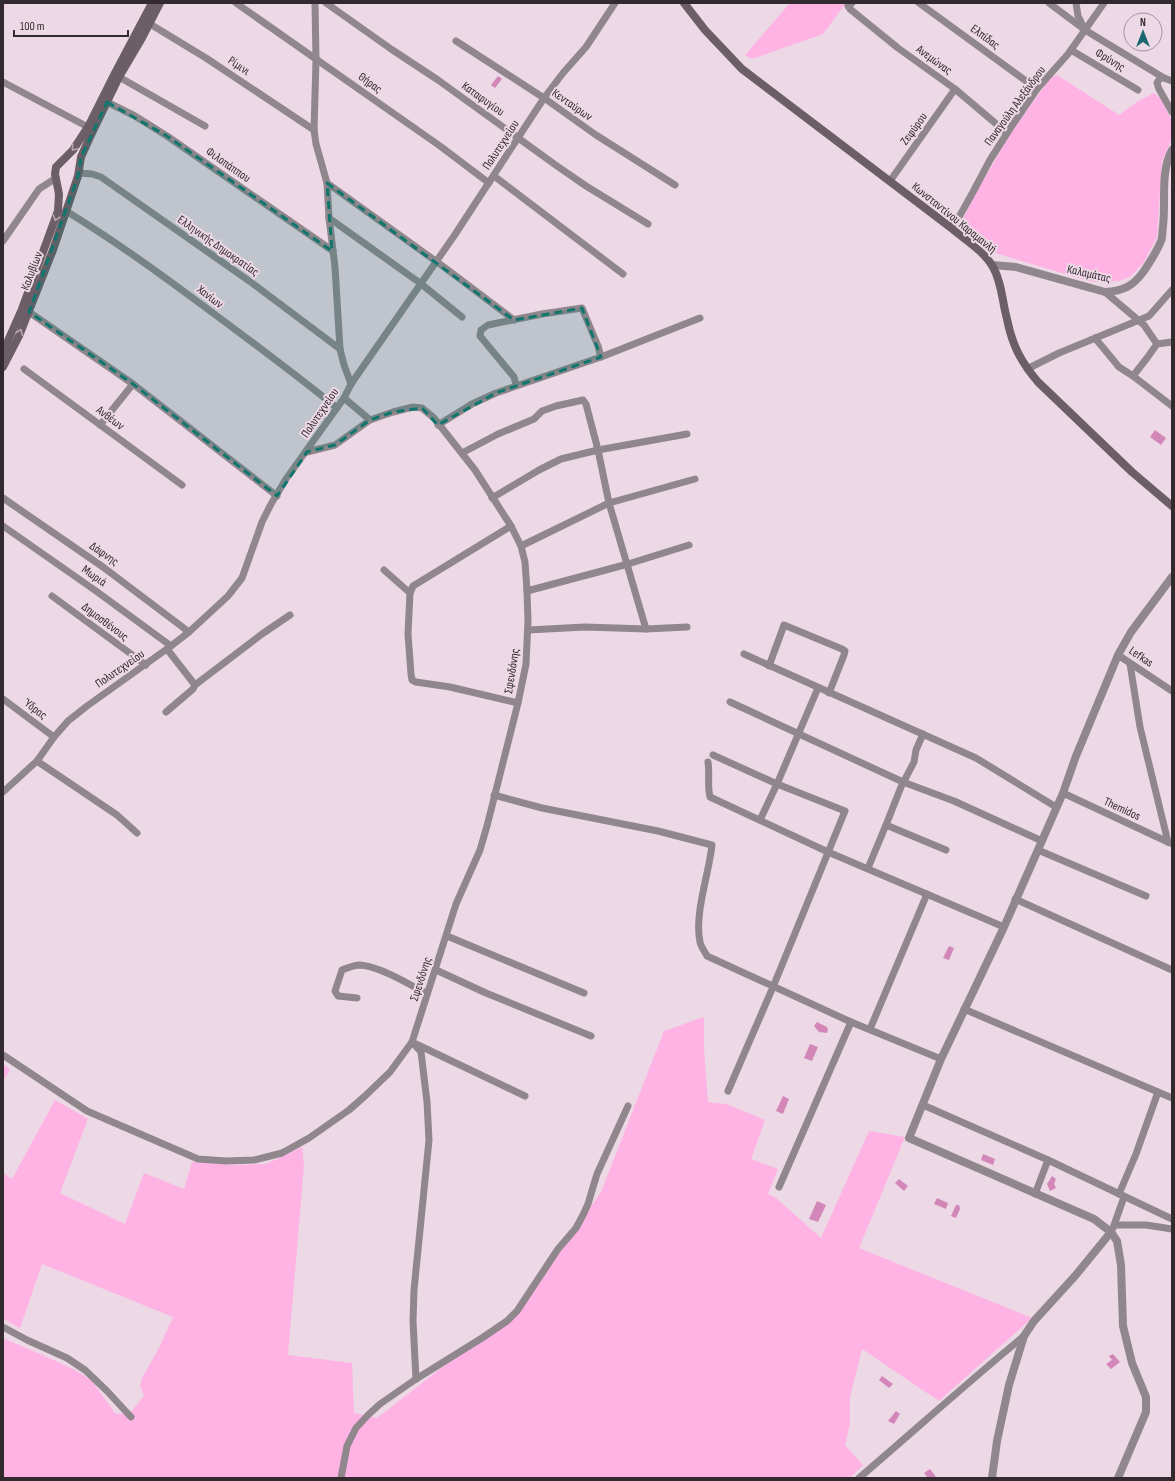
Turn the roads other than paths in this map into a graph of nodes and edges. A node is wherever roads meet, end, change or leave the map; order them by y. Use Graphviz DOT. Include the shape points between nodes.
graph roads {
  1 [pos="152,3"];
  2 [pos="160,3"];
  3 [pos="236,3"];
  4 [pos="314,3"];
  5 [pos="326,3"];
  6 [pos="615,3"];
  7 [pos="684,3"];
  8 [pos="919,3"];
  9 [pos="1048,3"];
  10 [pos="1076,3"];
  11 [pos="1104,3"];
  12 [pos="850,5"];
  13 [pos="150,24"];
  14 [pos="1085,30"];
  15 [pos="456,41"];
  16 [pos="1071,50"];
  17 [pos="316,60"];
  18 [pos="119,77"];
  19 [pos="1164,78"];
  20 [pos="1172,81"];
  21 [pos="3,82"];
  22 [pos="955,89"];
  23 [pos="1037,89"];
  24 [pos="1138,90"];
  25 [pos="544,98"];
  26 [pos="107,102"];
  27 [pos="1172,112"];
  28 [pos="205,126"];
  29 [pos="88,127"];
  30 [pos="314,130"];
  31 [pos="1008,133"];
  32 [pos="518,137"];
  33 [pos="1172,150"];
  34 [pos="61,162"];
  35 [pos="78,175"];
  36 [pos="494,176"];
  37 [pos="56,179"];
  38 [pos="890,182"];
  39 [pos="327,183"];
  40 [pos="489,183"];
  41 [pos="675,185"];
  42 [pos="66,211"];
  43 [pos="328,218"];
  44 [pos="648,224"];
  45 [pos="950,227"];
  46 [pos="3,241"];
  47 [pos="332,251"];
  48 [pos="436,261"];
  49 [pos="992,265"];
  50 [pos="623,274"];
  51 [pos="420,283"];
  52 [pos="1172,290"];
  53 [pos="1105,292"];
  54 [pos="29,312"];
  55 [pos="462,317"];
  56 [pos="700,318"];
  57 [pos="514,320"];
  58 [pos="1139,321"];
  59 [pos="1095,338"];
  60 [pos="1172,342"];
  61 [pos="1157,344"];
  62 [pos="340,349"];
  63 [pos="3,352"];
  64 [pos="601,357"];
  65 [pos="3,367"];
  66 [pos="24,369"];
  67 [pos="1027,369"];
  68 [pos="1133,376"];
  69 [pos="133,384"];
  70 [pos="351,384"];
  71 [pos="516,385"];
  72 [pos="344,398"];
  73 [pos="1172,406"];
  74 [pos="337,408"];
  75 [pos="370,420"];
  76 [pos="100,425"];
  77 [pos="438,425"];
  78 [pos="687,434"];
  79 [pos="598,450"];
  80 [pos="307,452"];
  81 [pos="462,453"];
  82 [pos="695,480"];
  83 [pos="182,485"];
  84 [pos="277,496"];
  85 [pos="3,498"];
  86 [pos="492,498"];
  87 [pos="609,504"];
  88 [pos="1172,506"];
  89 [pos="3,526"];
  90 [pos="511,526"];
  91 [pos="689,545"];
  92 [pos="521,546"];
  93 [pos="628,564"];
  94 [pos="384,570"];
  95 [pos="1172,577"];
  96 [pos="527,591"];
  97 [pos="410,593"];
  98 [pos="52,596"];
  99 [pos="290,615"];
  100 [pos="687,627"];
  101 [pos="646,628"];
  102 [pos="528,630"];
  103 [pos="189,632"];
  104 [pos="169,648"];
  105 [pos="744,654"];
  106 [pos="1118,655"];
  107 [pos="1130,664"];
  108 [pos="146,665"];
  109 [pos="770,666"];
  110 [pos="195,685"];
  111 [pos="818,688"];
  112 [pos="1172,691"];
  113 [pos="829,693"];
  114 [pos="3,699"];
  115 [pos="730,702"];
  116 [pos="518,703"];
  117 [pos="166,712"];
  118 [pos="798,734"];
  119 [pos="923,734"];
  120 [pos="54,737"];
  121 [pos="713,755"];
  122 [pos="37,761"];
  123 [pos="708,762"];
  124 [pos="904,782"];
  125 [pos="777,784"];
  126 [pos="3,792"];
  127 [pos="1063,793"];
  128 [pos="494,795"];
  129 [pos="1056,806"];
  130 [pos="760,820"];
  131 [pos="886,826"];
  132 [pos="137,833"];
  133 [pos="1042,841"];
  134 [pos="1170,843"];
  135 [pos="946,850"];
  136 [pos="1038,850"];
  137 [pos="828,852"];
  138 [pos="868,868"];
  139 [pos="927,894"];
  140 [pos="1146,896"];
  141 [pos="1015,899"];
  142 [pos="1004,927"];
  143 [pos="446,936"];
  144 [pos="436,970"];
  145 [pos="1172,970"];
  146 [pos="773,987"];
  147 [pos="584,993"];
  148 [pos="427,994"];
  149 [pos="358,998"];
  150 [pos="964,1009"];
  151 [pos="851,1022"];
  152 [pos="870,1029"];
  153 [pos="591,1036"];
  154 [pos="412,1042"];
  155 [pos="3,1055"];
  156 [pos="941,1059"];
  157 [pos="728,1091"];
  158 [pos="1158,1092"];
  159 [pos="525,1096"];
  160 [pos="1172,1098"];
  161 [pos="923,1105"];
  162 [pos="628,1106"];
  163 [pos="1048,1160"];
  164 [pos="779,1187"];
  165 [pos="1035,1194"];
  166 [pos="1122,1195"];
  167 [pos="1172,1219"];
  168 [pos="1115,1225"];
  169 [pos="1172,1229"];
  170 [pos="1111,1232"];
  171 [pos="3,1327"];
  172 [pos="1024,1336"];
  173 [pos="416,1379"];
  174 [pos="131,1417"];
  175 [pos="341,1478"];
  176 [pos="859,1478"];
  177 [pos="992,1478"];
  178 [pos="1118,1478"];
  1 -- 29 [label="main road, Καλυβίων"];
  2 -- 13 [label="main road, Καλυβίων"];
  3 -- 17 [label="street, Θήρας"];
  4 -- 17 [label="street"];
  5 -- 32 [label="street, Καταφυγίου"];
  6 -- 25 [label="street, Πολυτεχνείου" via="586,47"];
  7 -- 38 [label="main road, Κωνσταντίνου Καραμανλή" via="705,30 742,69"];
  8 -- 23 [label="street, Ελπίδας"];
  9 -- 14 [label="street"];
  10 -- 14 [label="street" via="1078,16"];
  11 -- 14 [label="street, Παναγούλη Αλεξάνδρου"];
  12 -- 22 [label="street, Ανεμώνας" via="898,48"];
  13 -- 18 [label="main road, Καλυβίων"];
  13 -- 30 [label="street, Ρίμινι"];
  14 -- 16 [label="street, Παναγούλη Αλεξάνδρου"];
  14 -- 19 [label="street"];
  15 -- 25 [label="street, Κενταύρων"];
  16 -- 23 [label="street, Παναγούλη Αλεξάνδρου"];
  16 -- 24 [label="street, Φρύνης"];
  17 -- 30 [label="street"];
  17 -- 40 [label="street, Θήρας"];
  18 -- 26 [label="main road, Καλυβίων"];
  18 -- 28 [label="street"];
  19 -- 20 [label="street"];
  19 -- 27 [label="street" via="1160,78 1157,83"];
  21 -- 29 [label="street"];
  22 -- 31 [label="street, Ανεμώνας"];
  22 -- 38 [label="street, Ζεφύρου"];
  23 -- 31 [label="street, Παναγούλη Αλεξάνδρου"];
  25 -- 32 [label="street, Πολυτεχνείου"];
  25 -- 41 [label="street, Κενταύρων" via="601,139"];
  26 -- 35 [label="main road, Καλυβίων" via="81,158"];
  26 -- 47 [label="street, Φιλοπάππου" via="167,136"];
  29 -- 34 [label="main road, Καλυβίων, one-way" via="80,141"];
  30 -- 39 [label="street"];
  31 -- 45 [label="street, Παναγούλη Αλεξάνδρου"];
  32 -- 36 [label="street, Πολυτεχνείου"];
  32 -- 44 [label="street, Καταφυγίου" via="586,186"];
  33 -- 53 [label="street, Καλαμάτας" via="1165,171 1165,213 1161,240 1138,278 1117,292"];
  34 -- 35 [label="main road" via="72,162 77,167"];
  34 -- 37 [label="main road, Καλυβίων" via="55,170"];
  35 -- 37 [label="main road" via="73,183 66,185"];
  35 -- 42 [label="main road, Καλυβίων"];
  35 -- 62 [label="street, Ελληνικής Δημοκρατίας" via="92,174 101,177 252,283"];
  36 -- 40 [label="street, Πολυτεχνείου"];
  36 -- 50 [label="street"];
  37 -- 46 [label="street" via="39,189"];
  37 -- 63 [label="main road, Καλυβίων, one-way" via="59,194 58,212"];
  38 -- 45 [label="main road, Κωνσταντίνου Καραμανλή"];
  39 -- 43 [label="street"];
  39 -- 48 [label="street"];
  40 -- 48 [label="street, Πολυτεχνείου"];
  42 -- 54 [label="main road, Καλυβίων"];
  42 -- 74 [label="street, Χανίων" via="182,290"];
  43 -- 47 [label="street"];
  43 -- 51 [label="street"];
  45 -- 49 [label="main road, Κωνσταντίνου Καραμανλή"];
  47 -- 62 [label="street"];
  48 -- 51 [label="street, Πολυτεχνείου"];
  48 -- 57 [label="street"];
  49 -- 53 [label="street, Καλαμάτας" via="1016,267"];
  49 -- 67 [label="main road, Κωνσταντίνου Καραμανλή" via="1001,286 1006,319 1014,346"];
  51 -- 55 [label="street"];
  51 -- 70 [label="street, Πολυτεχνείου"];
  52 -- 58 [label="street" via="1149,316"];
  53 -- 58 [label="street"];
  65 -- 54 [label="main road, Καλυβίων, one-way"];
  54 -- 69 [label="street"];
  56 -- 64 [label="street"];
  57 -- 64 [label="street" via="582,308"];
  57 -- 71 [label="street" via="488,325 481,330 480,336 514,377"];
  58 -- 59 [label="street"];
  58 -- 61 [label="street" via="1150,331"];
  59 -- 67 [label="street"];
  59 -- 68 [label="street" via="1119,367"];
  60 -- 61 [label="street"];
  61 -- 68 [label="street"];
  62 -- 70 [label="street"];
  64 -- 71 [label="street"];
  66 -- 76 [label="street, Ανθέων"];
  67 -- 88 [label="main road, Κωνσταντίνου Καραμανλή" via="1132,472"];
  68 -- 73 [label="street"];
  69 -- 76 [label="street"];
  69 -- 84 [label="street"];
  70 -- 72 [label="street, Πολυτεχνείου"];
  71 -- 77 [label="street" via="472,404"];
  72 -- 74 [label="street, Πολυτεχνείου"];
  72 -- 75 [label="street"];
  74 -- 80 [label="street, Πολυτεχνείου"];
  75 -- 77 [label="street, Σφενδόνης" via="413,407 422,408"];
  75 -- 80 [label="street, Σφενδόνης" via="335,445"];
  76 -- 83 [label="street, Ανθέων"];
  77 -- 81 [label="street, Σφενδόνης"];
  78 -- 79 [label="street"];
  79 -- 81 [label="street" via="583,400 542,411 534,419"];
  79 -- 86 [label="street" via="562,459"];
  79 -- 87 [label="street"];
  80 -- 84 [label="street, Πολυτεχνείου" via="286,479"];
  81 -- 86 [label="street, Σφενδόνης"];
  82 -- 87 [label="street"];
  84 -- 103 [label="street, Πολυτεχνείου" via="262,522 242,578 228,596"];
  85 -- 103 [label="street, Δάφνης"];
  86 -- 90 [label="street, Σφενδόνης"];
  87 -- 92 [label="street"];
  87 -- 93 [label="street"];
  89 -- 104 [label="street, Μωριά" via="96,591"];
  90 -- 92 [label="street, Σφενδόνης"];
  90 -- 97 [label="street" via="413,586"];
  91 -- 93 [label="street"];
  92 -- 96 [label="street, Σφενδόνης"];
  93 -- 96 [label="street"];
  93 -- 101 [label="street"];
  94 -- 97 [label="street"];
  95 -- 106 [label="street" via="1131,632"];
  96 -- 102 [label="street, Σφενδόνης"];
  97 -- 116 [label="street" via="408,634 412,680"];
  98 -- 108 [label="street, Δημοσθένους"];
  99 -- 110 [label="street"];
  100 -- 101 [label="street"];
  101 -- 102 [label="street" via="585,627"];
  102 -- 116 [label="street, Σφενδόνης" via="526,664"];
  103 -- 104 [label="street, Πολυτεχνείου"];
  104 -- 108 [label="street, Πολυτεχνείου"];
  104 -- 110 [label="street, Μωριά"];
  105 -- 109 [label="street"];
  106 -- 107 [label="street, Lefkas"];
  106 -- 127 [label="street"];
  107 -- 112 [label="street, Lefkas"];
  107 -- 134 [label="street" via="1140,727"];
  108 -- 120 [label="street, Πολυτεχνείου" via="68,721"];
  109 -- 111 [label="street"];
  109 -- 113 [label="street" via="784,625 842,649 845,651"];
  110 -- 117 [label="street"];
  111 -- 113 [label="street"];
  111 -- 118 [label="street"];
  113 -- 119 [label="street"];
  114 -- 120 [label="street, Ύδρας"];
  115 -- 118 [label="street"];
  116 -- 128 [label="street, Σφενδόνης"];
  118 -- 124 [label="street"];
  118 -- 125 [label="street"];
  119 -- 124 [label="street"];
  119 -- 129 [label="street" via="976,758"];
  120 -- 122 [label="street, Πολυτεχνείου"];
  121 -- 125 [label="street"];
  122 -- 126 [label="street, Πολυτεχνείου"];
  122 -- 132 [label="street" via="116,815"];
  123 -- 130 [label="street" via="710,797"];
  124 -- 131 [label="street"];
  124 -- 133 [label="street" via="954,801"];
  125 -- 130 [label="street"];
  125 -- 137 [label="street" via="845,811"];
  127 -- 129 [label="street"];
  127 -- 134 [label="street, Themidos"];
  128 -- 143 [label="street, Σφενδόνης" via="480,850 456,904"];
  128 -- 146 [label="street" via="712,845 700,912 700,944 707,956"];
  129 -- 133 [label="street"];
  130 -- 137 [label="street"];
  131 -- 135 [label="street"];
  131 -- 138 [label="street"];
  133 -- 136 [label="street"];
  136 -- 140 [label="street"];
  136 -- 141 [label="street"];
  137 -- 138 [label="street"];
  137 -- 146 [label="street"];
  138 -- 139 [label="street"];
  139 -- 142 [label="street"];
  139 -- 152 [label="street"];
  141 -- 142 [label="street"];
  141 -- 145 [label="street"];
  142 -- 150 [label="street"];
  143 -- 144 [label="street, Σφενδόνης"];
  143 -- 147 [label="street"];
  144 -- 148 [label="street, Σφενδόνης"];
  144 -- 153 [label="street"];
  146 -- 151 [label="street"];
  146 -- 157 [label="street"];
  148 -- 149 [label="street" via="401,979 360,965 342,970 335,991 338,996"];
  148 -- 154 [label="street, Σφενδόνης"];
  150 -- 156 [label="street"];
  150 -- 158 [label="street"];
  151 -- 152 [label="street"];
  151 -- 164 [label="street"];
  152 -- 156 [label="street"];
  154 -- 155 [label="street, Σφενδόνης" via="390,1072 365,1096 309,1138 282,1153 254,1160 226,1161 198,1159 87,1111"];
  154 -- 159 [label="street"];
  154 -- 173 [label="street" via="421,1052 429,1140 414,1290"];
  156 -- 161 [label="street"];
  158 -- 160 [label="street"];
  158 -- 166 [label="street"];
  161 -- 163 [label="street"];
  161 -- 165 [label="street" via="909,1138"];
  162 -- 173 [label="street" via="576,1228 558,1249 517,1310 507,1321"];
  163 -- 165 [label="street"];
  163 -- 166 [label="street"];
  165 -- 170 [label="street" via="1094,1219"];
  166 -- 167 [label="street"];
  166 -- 168 [label="street"];
  168 -- 169 [label="street"];
  168 -- 170 [label="street"];
  170 -- 172 [label="street"];
  170 -- 178 [label="street" via="1117,1241 1121,1265 1123,1326 1132,1363 1146,1397 1146,1412"];
  171 -- 174 [label="street" via="67,1358 85,1370"];
  172 -- 176 [label="street"];
  172 -- 177 [label="street" via="1009,1385"];
  173 -- 175 [label="street" via="380,1404 356,1428 347,1446"];
}
